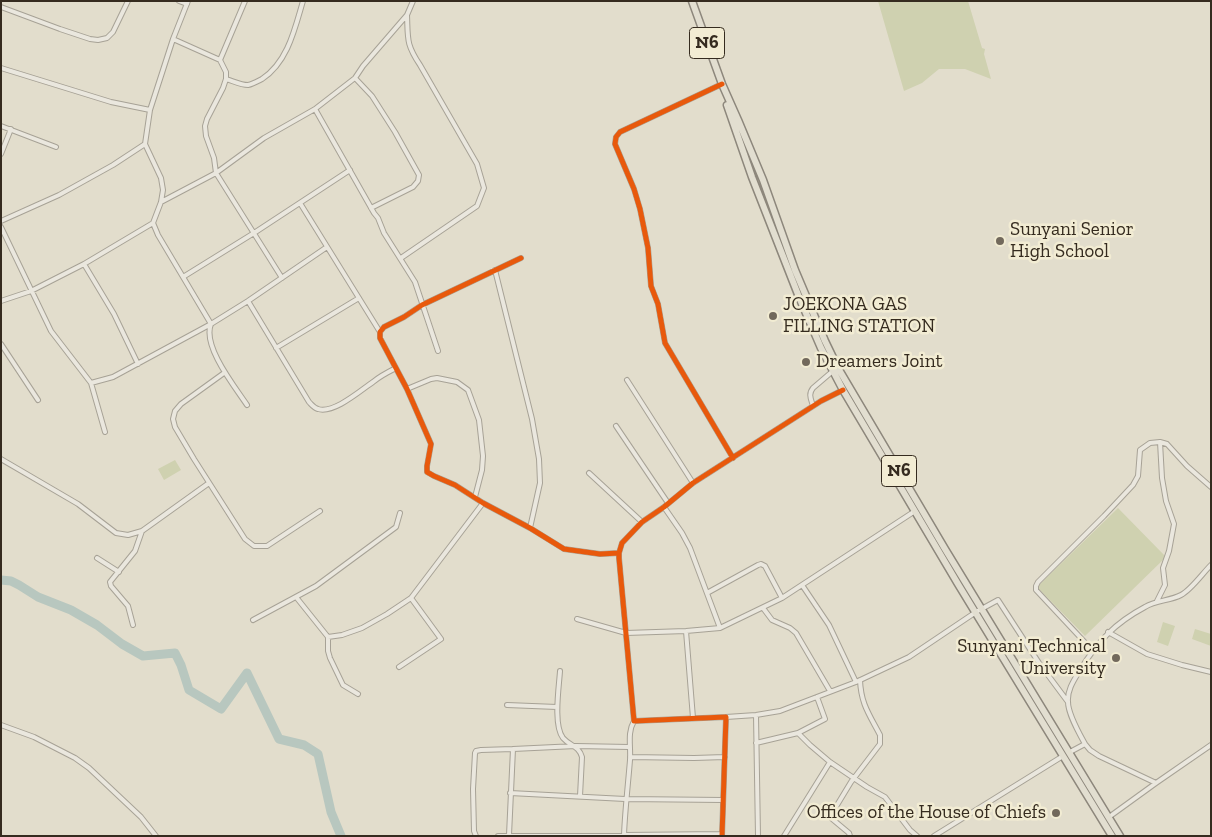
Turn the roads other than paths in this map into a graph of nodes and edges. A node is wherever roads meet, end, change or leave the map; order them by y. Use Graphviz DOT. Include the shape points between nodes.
graph roads {
  1 [pos="128,1"];
  2 [pos="179,1"];
  3 [pos="245,1"];
  4 [pos="303,1"];
  5 [pos="413,1"];
  6 [pos="692,1"];
  7 [pos="187,2"];
  8 [pos="1,7"];
  9 [pos="407,15"];
  10 [pos="173,39"];
  11 [pos="220,60"];
  12 [pos="1,68"];
  13 [pos="355,78"];
  14 [pos="226,79"];
  15 [pos="722,84"];
  16 [pos="316,109"];
  17 [pos="150,110"];
  18 [pos="1,126"];
  19 [pos="11,129"];
  20 [pos="145,144"];
  21 [pos="56,147"];
  22 [pos="1,154"];
  23 [pos="350,170"];
  24 [pos="216,173"];
  25 [pos="161,202"];
  26 [pos="300,203"];
  27 [pos="371,208"];
  28 [pos="1,221"];
  29 [pos="153,223"];
  30 [pos="1,226"];
  31 [pos="254,233"];
  32 [pos="327,247"];
  33 [pos="401,258"];
  34 [pos="521,258"];
  35 [pos="84,264"];
  36 [pos="495,270"];
  37 [pos="183,277"];
  38 [pos="282,278"];
  39 [pos="31,291"];
  40 [pos="359,298"];
  41 [pos="1,301"];
  42 [pos="248,301"];
  43 [pos="422,305"];
  44 [pos="211,324"];
  45 [pos="380,332"];
  46 [pos="1,344"];
  47 [pos="276,348"];
  48 [pos="438,351"];
  49 [pos="138,364"];
  50 [pos="396,368"];
  51 [pos="836,370"];
  52 [pos="224,373"];
  53 [pos="627,380"];
  54 [pos="91,384"];
  55 [pos="407,389"];
  56 [pos="842,390"];
  57 [pos="38,400"];
  58 [pos="247,405"];
  59 [pos="813,406"];
  60 [pos="616,426"];
  61 [pos="105,432"];
  62 [pos="1160,442"];
  63 [pos="733,458"];
  64 [pos="1,459"];
  65 [pos="589,473"];
  66 [pos="209,483"];
  67 [pos="693,483"];
  68 [pos="1211,487"];
  69 [pos="475,497"];
  70 [pos="484,503"];
  71 [pos="668,503"];
  72 [pos="664,507"];
  73 [pos="320,511"];
  74 [pos="914,511"];
  75 [pos="400,513"];
  76 [pos="642,522"];
  77 [pos="530,528"];
  78 [pos="142,531"];
  79 [pos="619,553"];
  80 [pos="98,558"];
  81 [pos="1211,566"];
  82 [pos="119,572"];
  83 [pos="802,585"];
  84 [pos="707,593"];
  85 [pos="296,598"];
  86 [pos="412,598"];
  87 [pos="782,598"];
  88 [pos="1157,601"];
  89 [pos="763,608"];
  90 [pos="983,608"];
  91 [pos="976,612"];
  92 [pos="577,619"];
  93 [pos="253,620"];
  94 [pos="133,625"];
  95 [pos="720,628"];
  96 [pos="686,631"];
  97 [pos="626,632"];
  98 [pos="1108,632"];
  99 [pos="328,637"];
  100 [pos="1093,651"];
  101 [pos="399,667"];
  102 [pos="560,671"];
  103 [pos="1211,672"];
  104 [pos="858,681"];
  105 [pos="830,691"];
  106 [pos="358,694"];
  107 [pos="816,696"];
  108 [pos="1068,702"];
  109 [pos="507,705"];
  110 [pos="557,707"];
  111 [pos="756,715"];
  112 [pos="726,717"];
  113 [pos="693,718"];
  114 [pos="634,720"];
  115 [pos="1,725"];
  116 [pos="798,733"];
  117 [pos="756,743"];
  118 [pos="1085,744"];
  119 [pos="1211,745"];
  120 [pos="576,746"];
  121 [pos="629,748"];
  122 [pos="513,749"];
  123 [pos="1070,752"];
  124 [pos="1063,756"];
  125 [pos="630,757"];
  126 [pos="725,757"];
  127 [pos="830,762"];
  128 [pos="853,778"];
  129 [pos="1156,783"];
  130 [pos="510,793"];
  131 [pos="580,796"];
  132 [pos="626,799"];
  133 [pos="723,800"];
  134 [pos="1109,817"];
  135 [pos="508,835"];
  136 [pos="722,835"];
  137 [pos="156,836"];
  138 [pos="476,836"];
  139 [pos="498,836"];
  140 [pos="624,836"];
  141 [pos="758,836"];
  142 [pos="784,836"];
  143 [pos="850,836"];
  144 [pos="917,836"];
  145 [pos="934,836"];
  146 [pos="1112,836"];
  147 [pos="1120,836"];
  1 -- 8 [label="street" via="113,32 98,40"];
  2 -- 7 [label="street"];
  3 -- 11 [label="street"];
  4 -- 14 [label="street" via="287,49 269,74 252,84"];
  5 -- 9 [label="street"];
  6 -- 15 [label="main road, N6"];
  7 -- 10 [label="street"];
  9 -- 13 [label="street"];
  9 -- 33 [label="street" via="408,42 412,53 477,164 484,188 477,206"];
  10 -- 11 [label="street"];
  10 -- 17 [label="street"];
  11 -- 14 [label="street"];
  12 -- 17 [label="street" via="111,102"];
  13 -- 16 [label="street"];
  13 -- 27 [label="street" via="372,96 419,175 412,187"];
  14 -- 24 [label="street" via="205,126"];
  15 -- 51 [label="main road, N6" via="768,220 821,348"];
  15 -- 63 [label="street" via="620,132 616,144 640,209 651,286 658,304 665,343"];
  16 -- 23 [label="street"];
  16 -- 24 [label="street" via="260,141"];
  17 -- 20 [label="street"];
  18 -- 19 [label="street"];
  19 -- 21 [label="street"];
  19 -- 22 [label="street"];
  20 -- 25 [label="street" via="161,178"];
  20 -- 28 [label="street" via="59,195"];
  23 -- 26 [label="street"];
  23 -- 27 [label="street"];
  24 -- 25 [label="street"];
  24 -- 31 [label="street"];
  25 -- 29 [label="street"];
  26 -- 31 [label="street"];
  26 -- 32 [label="street"];
  27 -- 33 [label="street"];
  29 -- 35 [label="street"];
  29 -- 37 [label="street"];
  30 -- 39 [label="street"];
  31 -- 37 [label="street"];
  31 -- 38 [label="street"];
  32 -- 38 [label="street"];
  32 -- 40 [label="street"];
  33 -- 43 [label="street" via="415,282"];
  34 -- 36 [label="street"];
  35 -- 39 [label="street"];
  35 -- 49 [label="street" via="114,314"];
  36 -- 43 [label="street"];
  36 -- 77 [label="street" via="539,459 540,483"];
  37 -- 44 [label="street"];
  38 -- 42 [label="street"];
  39 -- 41 [label="street"];
  39 -- 54 [label="street" via="51,331"];
  40 -- 45 [label="street"];
  40 -- 47 [label="street"];
  42 -- 44 [label="street"];
  42 -- 47 [label="street"];
  43 -- 45 [label="street"];
  43 -- 48 [label="street"];
  44 -- 49 [label="street"];
  44 -- 52 [label="street" via="209,338"];
  45 -- 50 [label="street"];
  46 -- 57 [label="street"];
  47 -- 50 [label="street" via="309,402 320,410 336,406"];
  49 -- 54 [label="street"];
  50 -- 55 [label="street"];
  51 -- 56 [label="main road, N6"];
  51 -- 59 [label="street" via="810,391"];
  51 -- 90 [label="main road, N6"];
  52 -- 58 [label="street"];
  52 -- 66 [label="street" via="196,392 173,415 176,427"];
  53 -- 67 [label="street"];
  54 -- 61 [label="street"];
  55 -- 69 [label="street" via="431,444 427,472"];
  55 -- 69 [label="street" via="437,378 457,382 468,390 479,420 483,456"];
  56 -- 59 [label="street"];
  56 -- 74 [label="main road, N6"];
  59 -- 63 [label="street"];
  60 -- 71 [label="street"];
  62 -- 68 [label="street" via="1167,444"];
  62 -- 88 [label="street" via="1162,478 1174,524 1163,568 1165,585"];
  62 -- 100 [label="street" via="1150,443 1140,450 1138,476 1133,485 1036,586 1036,590"];
  63 -- 67 [label="street"];
  64 -- 78 [label="street" via="78,504 116,533 128,535"];
  65 -- 76 [label="street"];
  66 -- 73 [label="street" via="245,539 254,546 267,546"];
  66 -- 78 [label="street"];
  67 -- 71 [label="street"];
  69 -- 70 [label="street"];
  70 -- 77 [label="street"];
  70 -- 86 [label="street"];
  71 -- 72 [label="street"];
  72 -- 76 [label="street"];
  72 -- 84 [label="street" via="690,548"];
  74 -- 83 [label="street"];
  74 -- 91 [label="main road, N6"];
  75 -- 85 [label="street" via="396,527"];
  76 -- 79 [label="street" via="622,543"];
  77 -- 79 [label="street" via="564,549"];
  78 -- 82 [label="street" via="135,551"];
  79 -- 97 [label="street"];
  80 -- 82 [label="street"];
  81 -- 88 [label="street" via="1181,595"];
  82 -- 94 [label="street" via="110,582 111,586 128,606"];
  83 -- 87 [label="street"];
  83 -- 104 [label="street" via="829,625"];
  84 -- 87 [label="street" via="762,564"];
  84 -- 95 [label="street"];
  85 -- 93 [label="street"];
  85 -- 99 [label="street"];
  86 -- 99 [label="street" via="362,628"];
  86 -- 101 [label="street" via="441,639"];
  87 -- 89 [label="street"];
  88 -- 98 [label="street"];
  89 -- 95 [label="street"];
  89 -- 105 [label="street" via="772,620 796,632"];
  90 -- 91 [label="street"];
  90 -- 108 [label="street" via="998,600"];
  90 -- 123 [label="main road, N6"];
  91 -- 104 [label="street" via="908,657"];
  91 -- 124 [label="main road, N6"];
  92 -- 97 [label="street"];
  95 -- 96 [label="street"];
  96 -- 97 [label="street"];
  96 -- 113 [label="street"];
  97 -- 114 [label="street"];
  98 -- 100 [label="street"];
  98 -- 103 [label="street" via="1146,654"];
  99 -- 106 [label="street" via="330,658 343,685"];
  100 -- 108 [label="street" via="1072,684"];
  102 -- 110 [label="street"];
  104 -- 105 [label="street"];
  104 -- 128 [label="street" via="863,704 880,735 880,744"];
  105 -- 107 [label="street"];
  107 -- 111 [label="street" via="780,711"];
  107 -- 116 [label="street" via="826,719"];
  108 -- 118 [label="street"];
  109 -- 110 [label="street"];
  110 -- 120 [label="street" via="559,732"];
  111 -- 112 [label="street"];
  111 -- 117 [label="street"];
  112 -- 113 [label="street"];
  112 -- 126 [label="street"];
  113 -- 114 [label="street"];
  114 -- 121 [label="street"];
  115 -- 137 [label="street" via="75,758 141,817"];
  116 -- 117 [label="street"];
  116 -- 127 [label="street"];
  117 -- 141 [label="street"];
  118 -- 123 [label="street"];
  118 -- 129 [label="street" via="1099,756"];
  119 -- 129 [label="street"];
  120 -- 121 [label="street"];
  120 -- 122 [label="street"];
  120 -- 131 [label="street" via="582,757"];
  121 -- 125 [label="street"];
  122 -- 130 [label="street"];
  122 -- 138 [label="street" via="475,753"];
  123 -- 134 [label="main road, N6"];
  124 -- 145 [label="street"];
  124 -- 146 [label="main road, N6"];
  125 -- 126 [label="street"];
  125 -- 132 [label="street"];
  126 -- 133 [label="street"];
  127 -- 128 [label="street"];
  127 -- 142 [label="street"];
  128 -- 143 [label="street" via="831,814 831,818"];
  128 -- 144 [label="street" via="885,797"];
  129 -- 134 [label="street"];
  130 -- 131 [label="street"];
  130 -- 135 [label="street"];
  131 -- 132 [label="street"];
  132 -- 133 [label="street"];
  132 -- 140 [label="street"];
  133 -- 136 [label="street"];
  134 -- 147 [label="main road, N6"];
  135 -- 139 [label="street"];
  135 -- 140 [label="street"];
  136 -- 140 [label="street"];
}
